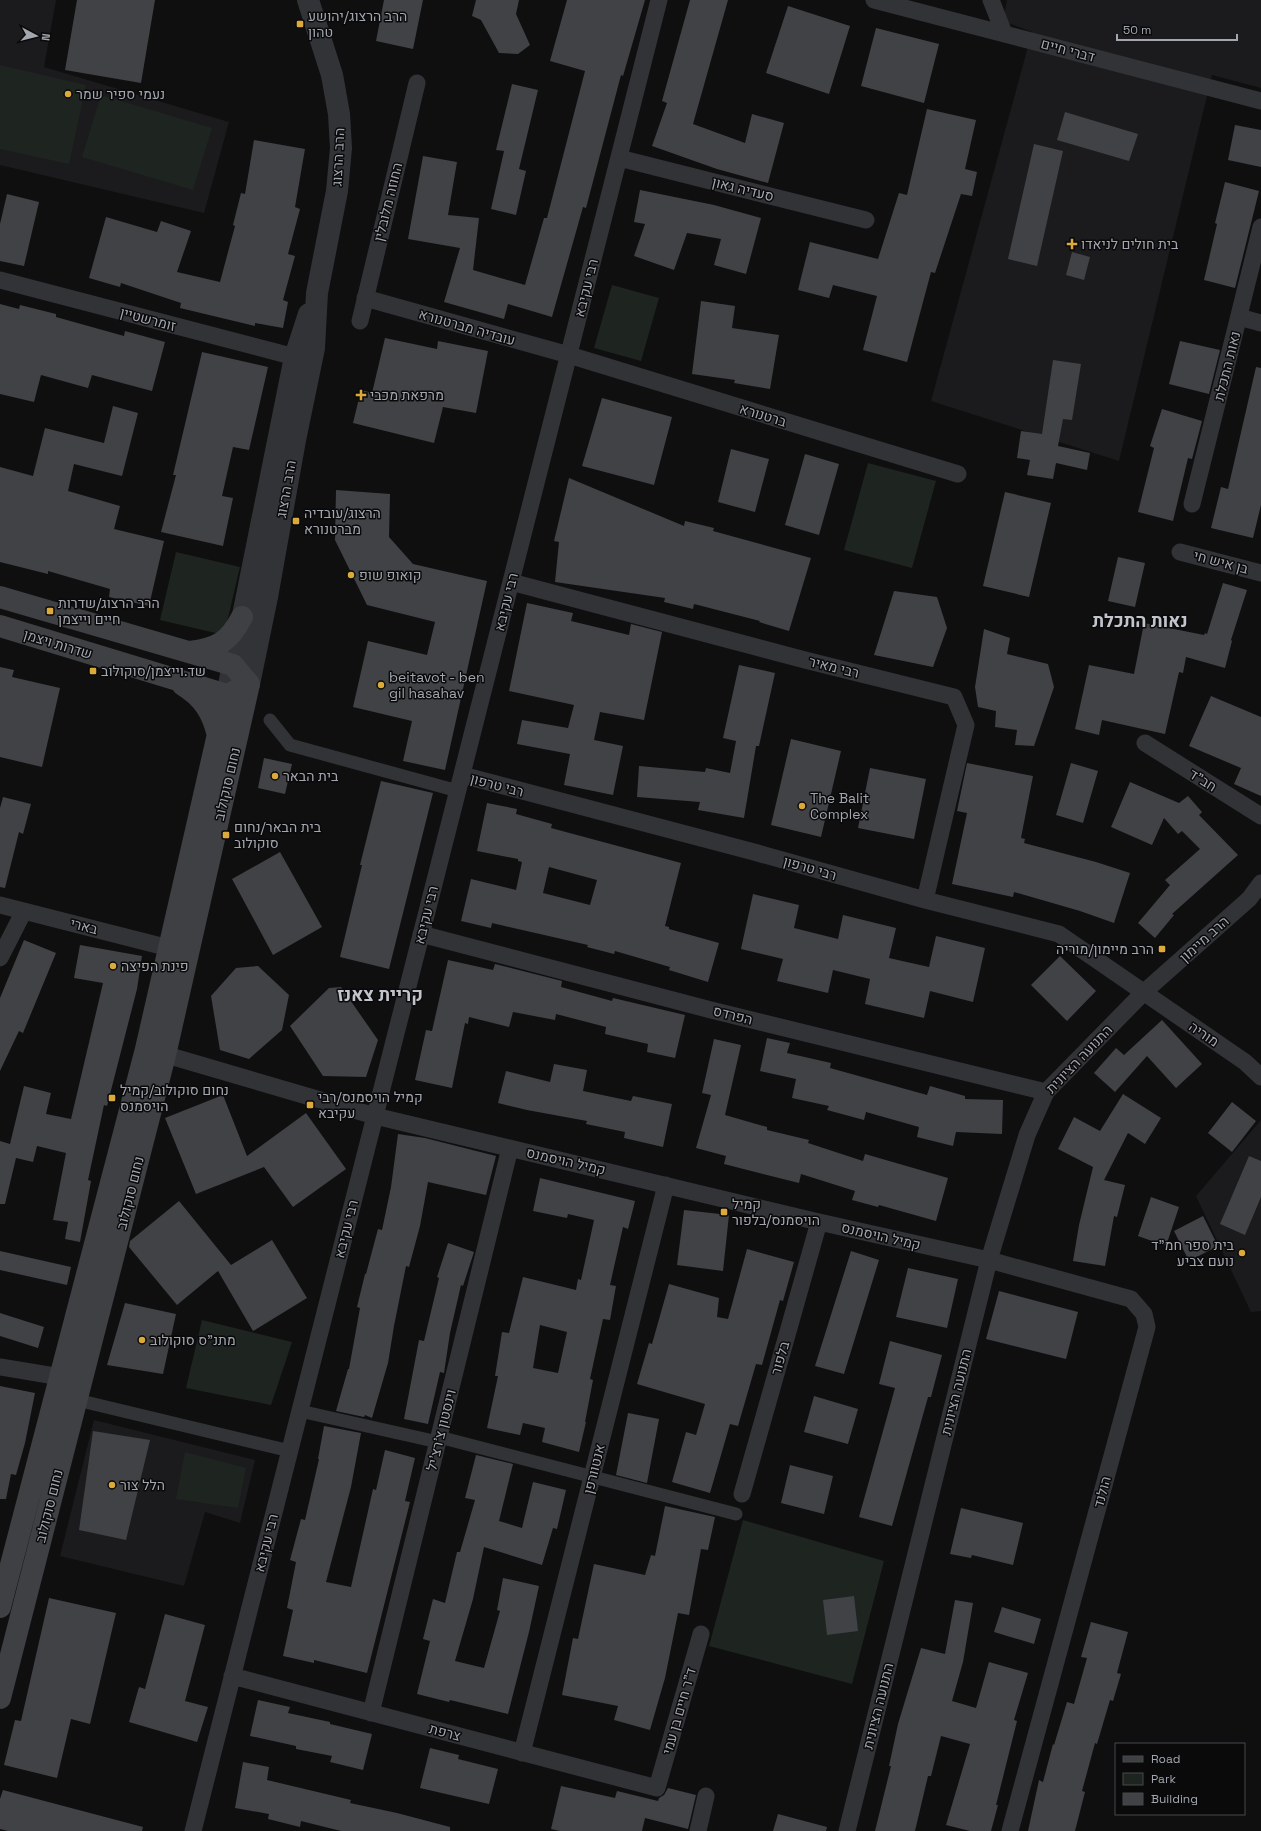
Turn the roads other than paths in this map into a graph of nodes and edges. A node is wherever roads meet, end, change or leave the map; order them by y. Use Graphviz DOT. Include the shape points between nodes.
graph roads {
  1 [pos="308,0"];
  2 [pos="659,0"];
  3 [pos="874,0"];
  4 [pos="991,0"];
  5 [pos="1004,33"];
  6 [pos="417,84"];
  7 [pos="1261,101"];
  8 [pos="619,158"];
  9 [pos="866,220"];
  10 [pos="1261,227"];
  11 [pos="0,280"];
  12 [pos="318,293"];
  13 [pos="365,298"];
  14 [pos="1239,317"];
  15 [pos="360,321"];
  16 [pos="1261,323"];
  17 [pos="569,356"];
  18 [pos="295,357"];
  19 [pos="958,474"];
  20 [pos="1192,504"];
  21 [pos="1180,552"];
  22 [pos="1261,573"];
  23 [pos="511,582"];
  24 [pos="0,597"];
  25 [pos="242,617"];
  26 [pos="0,626"];
  27 [pos="190,652"];
  28 [pos="233,665"];
  29 [pos="177,681"];
  30 [pos="249,684"];
  31 [pos="227,695"];
  32 [pos="270,720"];
  33 [pos="218,736"];
  34 [pos="1145,744"];
  35 [pos="460,783"];
  36 [pos="1261,816"];
  37 [pos="1261,883"];
  38 [pos="925,900"];
  39 [pos="0,905"];
  40 [pos="24,911"];
  41 [pos="421,934"];
  42 [pos="169,948"];
  43 [pos="0,958"];
  44 [pos="1143,993"];
  45 [pos="156,1052"];
  46 [pos="1261,1077"];
  47 [pos="1046,1092"];
  48 [pos="375,1116"];
  49 [pos="510,1148"];
  50 [pos="666,1185"];
  51 [pos="819,1222"];
  52 [pos="989,1260"];
  53 [pos="0,1367"];
  54 [pos="60,1376"];
  55 [pos="77,1400"];
  56 [pos="300,1411"];
  57 [pos="438,1439"];
  58 [pos="290,1451"];
  59 [pos="592,1477"];
  60 [pos="742,1494"];
  61 [pos="736,1514"];
  62 [pos="0,1607"];
  63 [pos="701,1634"];
  64 [pos="232,1676"];
  65 [pos="0,1698"];
  66 [pos="371,1713"];
  67 [pos="522,1753"];
  68 [pos="657,1788"];
  69 [pos="706,1796"];
  70 [pos="193,1831"];
  71 [pos="698,1831"];
  72 [pos="847,1831"];
  73 [pos="1010,1831"];
  1 -- 12 [label="street, הרב הרצוג" via="332,75 340,114 341,148 337,191"];
  2 -- 8 [label="street, רבי עקיבא"];
  3 -- 5 [label="street, דברי חיים"];
  4 -- 5 [label="street"];
  5 -- 7 [label="street, דברי חיים"];
  6 -- 13 [label="street, החוזה מלובלין"];
  8 -- 9 [label="street, סעדיה גאון"];
  8 -- 17 [label="street, רבי עקיבא"];
  10 -- 14 [label="street, נאות התכלת"];
  11 -- 18 [label="street, זומרשטיין"];
  12 -- 18 [label="street, הרב הרצוג"];
  12 -- 30 [label="street, הרב הרצוג" via="314,348"];
  13 -- 15 [label="street, החוזה מלובלין"];
  13 -- 17 [label="street, עובדיה מברטנורא"];
  14 -- 16 [label="street"];
  14 -- 20 [label="street, נאות התכלת"];
  17 -- 19 [label="street, ברטנורא"];
  17 -- 23 [label="street, רבי עקיבא"];
  18 -- 25 [label="street, הרב הרצוג"];
  21 -- 22 [label="street, בן איש חי"];
  23 -- 35 [label="street, רבי עקיבא"];
  23 -- 38 [label="street, רבי מאיר" via="805,660 954,696 966,725"];
  24 -- 27 [label="main road, שדרות ויצמן"];
  25 -- 27 [label="main road" via="229,637 221,644"];
  25 -- 28 [label="street, הרב הרצוג"];
  26 -- 29 [label="main road, שדרות ויצמן"];
  27 -- 28 [label="main road, שדרות ויצמן"];
  28 -- 30 [label="main road"];
  28 -- 31 [label="street, נחום סוקולוב"];
  29 -- 31 [label="main road, שדרות ויצמן"];
  29 -- 33 [label="main road" via="208,707"];
  30 -- 31 [label="main road"];
  30 -- 45 [label="main road, נחום סוקולוב"];
  31 -- 33 [label="main road, נחום סוקולוב"];
  32 -- 35 [label="street" via="290,745"];
  33 -- 42 [label="main road, נחום סוקולוב"];
  34 -- 36 [label="street, חב\"ד"];
  35 -- 38 [label="street, רבי טרפון" via="754,852"];
  35 -- 41 [label="street, רבי עקיבא"];
  37 -- 44 [label="street, הרב מיימון" via="1249,899"];
  38 -- 44 [label="street, רבי טרפון" via="1059,934"];
  39 -- 40 [label="street, בארי"];
  40 -- 42 [label="street, בארי"];
  40 -- 43 [label="street"];
  41 -- 47 [label="street, הפרדס" via="711,1010"];
  41 -- 48 [label="street, רבי עקיבא"];
  42 -- 45 [label="main road, נחום סוקולוב"];
  44 -- 46 [label="street, מוריה" via="1246,1062"];
  44 -- 47 [label="street, התנועה הציונית"];
  45 -- 48 [label="street, קמיל הויסמנס"];
  45 -- 54 [label="main road, נחום סוקולוב"];
  45 -- 55 [label="main road, נחום סוקולוב"];
  47 -- 52 [label="street, התנועה הציונית" via="1027,1135"];
  48 -- 49 [label="street, קמיל הויסמנס"];
  48 -- 56 [label="street, רבי עקיבא"];
  49 -- 50 [label="street, קמיל הויסמנס"];
  49 -- 57 [label="street, וינסטון צ'רצ'יל"];
  50 -- 51 [label="street, קמיל הויסמנס"];
  50 -- 59 [label="street, אנטוורפן"];
  51 -- 52 [label="street, קמיל הויסמנס"];
  51 -- 60 [label="street, בלפור"];
  52 -- 72 [label="street, התנועה הציונית"];
  52 -- 73 [label="street, הולנד" via="1131,1299 1144,1314 1147,1327"];
  53 -- 54 [label="street"];
  54 -- 55 [label="street" via="69,1379 75,1387"];
  54 -- 62 [label="main road, נחום סוקולוב"];
  55 -- 58 [label="street"];
  55 -- 65 [label="main road, נחום סוקולוב"];
  56 -- 57 [label="street"];
  56 -- 58 [label="street, רבי עקיבא"];
  57 -- 59 [label="street"];
  57 -- 66 [label="street, וינסטון צ'רצ'יל"];
  58 -- 64 [label="street, רבי עקיבא"];
  59 -- 61 [label="street"];
  59 -- 67 [label="street, אנטוורפן"];
  63 -- 68 [label="street, ד\"ר חיים בן עמי"];
  64 -- 66 [label="street, צרפת"];
  64 -- 70 [label="street, רבי עקיבא"];
  66 -- 67 [label="street, צרפת"];
  67 -- 68 [label="street, צרפת"];
  69 -- 71 [label="street"];
}
